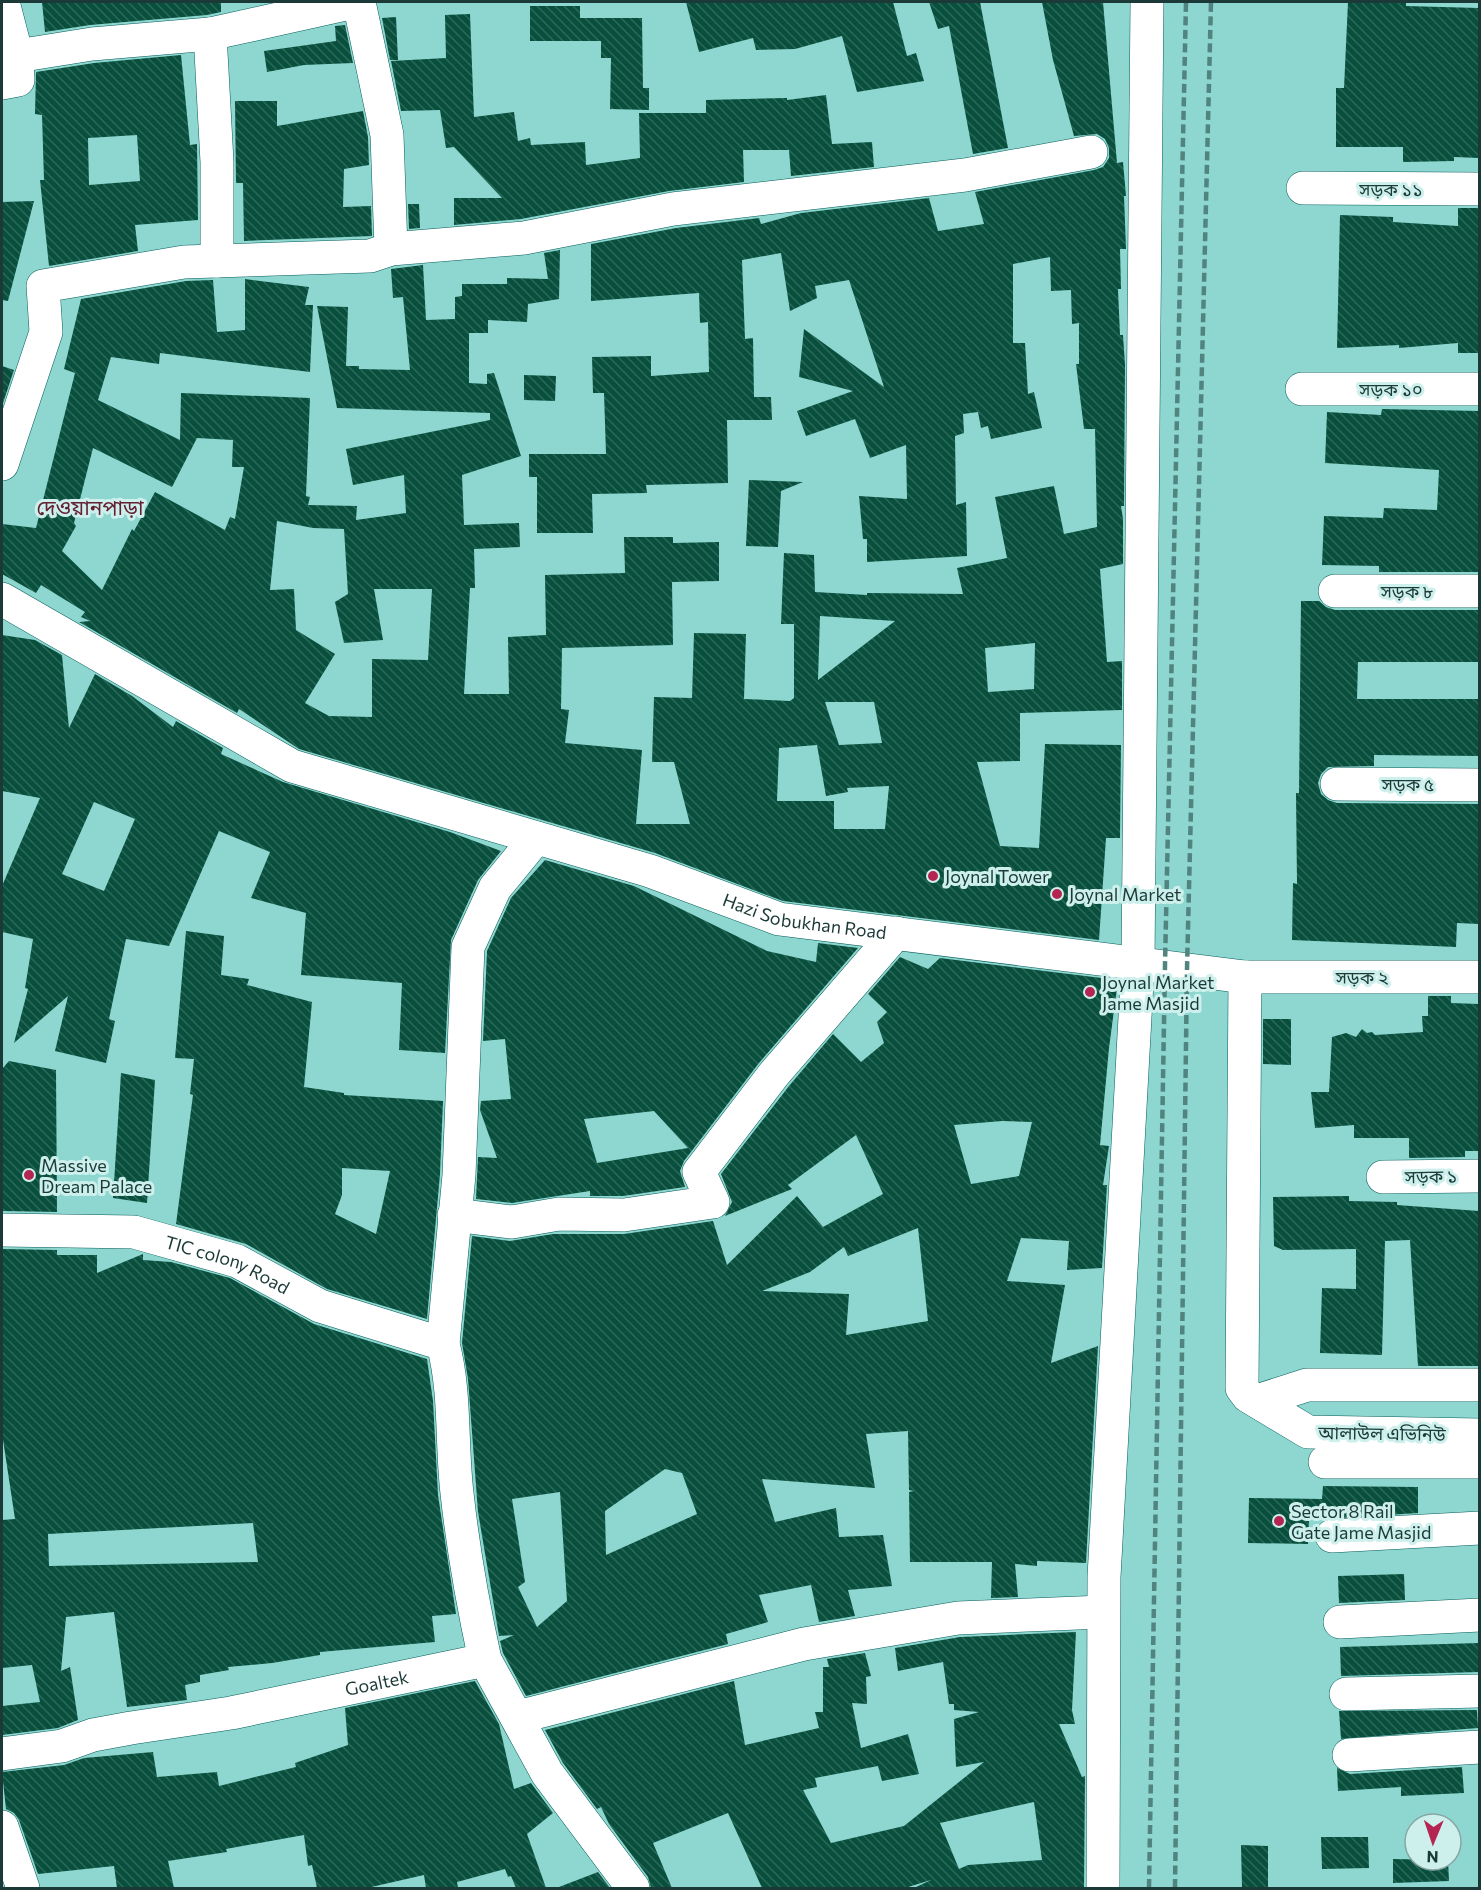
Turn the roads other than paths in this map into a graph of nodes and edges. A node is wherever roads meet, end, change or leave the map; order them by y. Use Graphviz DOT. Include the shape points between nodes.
graph roads {
  1 [pos="3,2"];
  2 [pos="357,2"];
  3 [pos="1147,2"];
  4 [pos="210,34"];
  5 [pos="9,70"];
  6 [pos="1091,152"];
  7 [pos="1303,188"];
  8 [pos="1479,189"];
  9 [pos="391,249"];
  10 [pos="217,261"];
  11 [pos="1302,389"];
  12 [pos="1479,389"];
  13 [pos="2,464"];
  14 [pos="1335,591"];
  15 [pos="1479,591"];
  16 [pos="2,600"];
  17 [pos="1337,784"];
  18 [pos="1479,784"];
  19 [pos="536,838"];
  20 [pos="896,933"];
  21 [pos="1138,963"];
  22 [pos="1245,977"];
  23 [pos="1479,977"];
  24 [pos="1479,1176"];
  25 [pos="1383,1177"];
  26 [pos="454,1215"];
  27 [pos="2,1230"];
  28 [pos="443,1344"];
  29 [pos="1479,1385"];
  30 [pos="1257,1401"];
  31 [pos="1479,1434"];
  32 [pos="1325,1462"];
  33 [pos="1479,1462"];
  34 [pos="1479,1528"];
  35 [pos="1332,1536"];
  36 [pos="1104,1612"];
  37 [pos="1479,1615"];
  38 [pos="1340,1623"];
  39 [pos="485,1660"];
  40 [pos="1479,1691"];
  41 [pos="1346,1694"];
  42 [pos="518,1717"];
  43 [pos="1479,1747"];
  44 [pos="2,1754"];
  45 [pos="1348,1755"];
  46 [pos="2,1827"];
  47 [pos="23,1888"];
  48 [pos="633,1888"];
  49 [pos="1104,1888"];
  1 -- 5 [label="street"];
  2 -- 4 [label="street"];
  2 -- 9 [label="street" via="387,135"];
  3 -- 21 [label="street"];
  4 -- 5 [label="street" via="92,44"];
  4 -- 10 [label="street" via="217,162"];
  6 -- 9 [label="street" via="965,175 673,209 524,238"];
  7 -- 8 [label="street, সড়ক ১১"];
  9 -- 10 [label="street" via="370,256"];
  10 -- 13 [label="street" via="184,262 43,286 46,332"];
  11 -- 12 [label="street, সড়ক ১০"];
  14 -- 15 [label="street, সড়ক ৮"];
  16 -- 19 [label="street, Hazi Sobukhan Road" via="292,766"];
  17 -- 18 [label="street, সড়ক ৫"];
  19 -- 20 [label="street, Hazi Sobukhan Road" via="650,871 778,919"];
  19 -- 26 [label="street" via="495,888 468,947"];
  20 -- 21 [label="street, Hazi Sobukhan Road"];
  20 -- 26 [label="street" via="774,1074 699,1172 713,1202 624,1215 559,1214 512,1222"];
  21 -- 22 [label="street, Hazi Sobukhan Road"];
  21 -- 36 [label="street"];
  22 -- 23 [label="street, সড়ক ২"];
  22 -- 30 [label="street" via="1241,1370 1242,1388"];
  24 -- 25 [label="street, সড়ক ১"];
  26 -- 28 [label="street"];
  27 -- 28 [label="street, TIC colony Road" via="134,1232 237,1261 320,1306"];
  28 -- 39 [label="street" via="450,1370 457,1493"];
  29 -- 30 [label="street" via="1307,1385"];
  30 -- 31 [label="street, আলাউল এভিনিউ" via="1308,1432"];
  32 -- 33 [label="street"];
  34 -- 35 [label="street"];
  36 -- 42 [label="street" via="958,1618 804,1644"];
  36 -- 49 [label="street"];
  37 -- 38 [label="street"];
  39 -- 42 [label="street"];
  39 -- 44 [label="street, Goaltek" via="231,1713 93,1735 62,1746"];
  40 -- 41 [label="street"];
  42 -- 48 [label="street" via="547,1773"];
  43 -- 45 [label="street"];
  46 -- 47 [label="street"];
}
